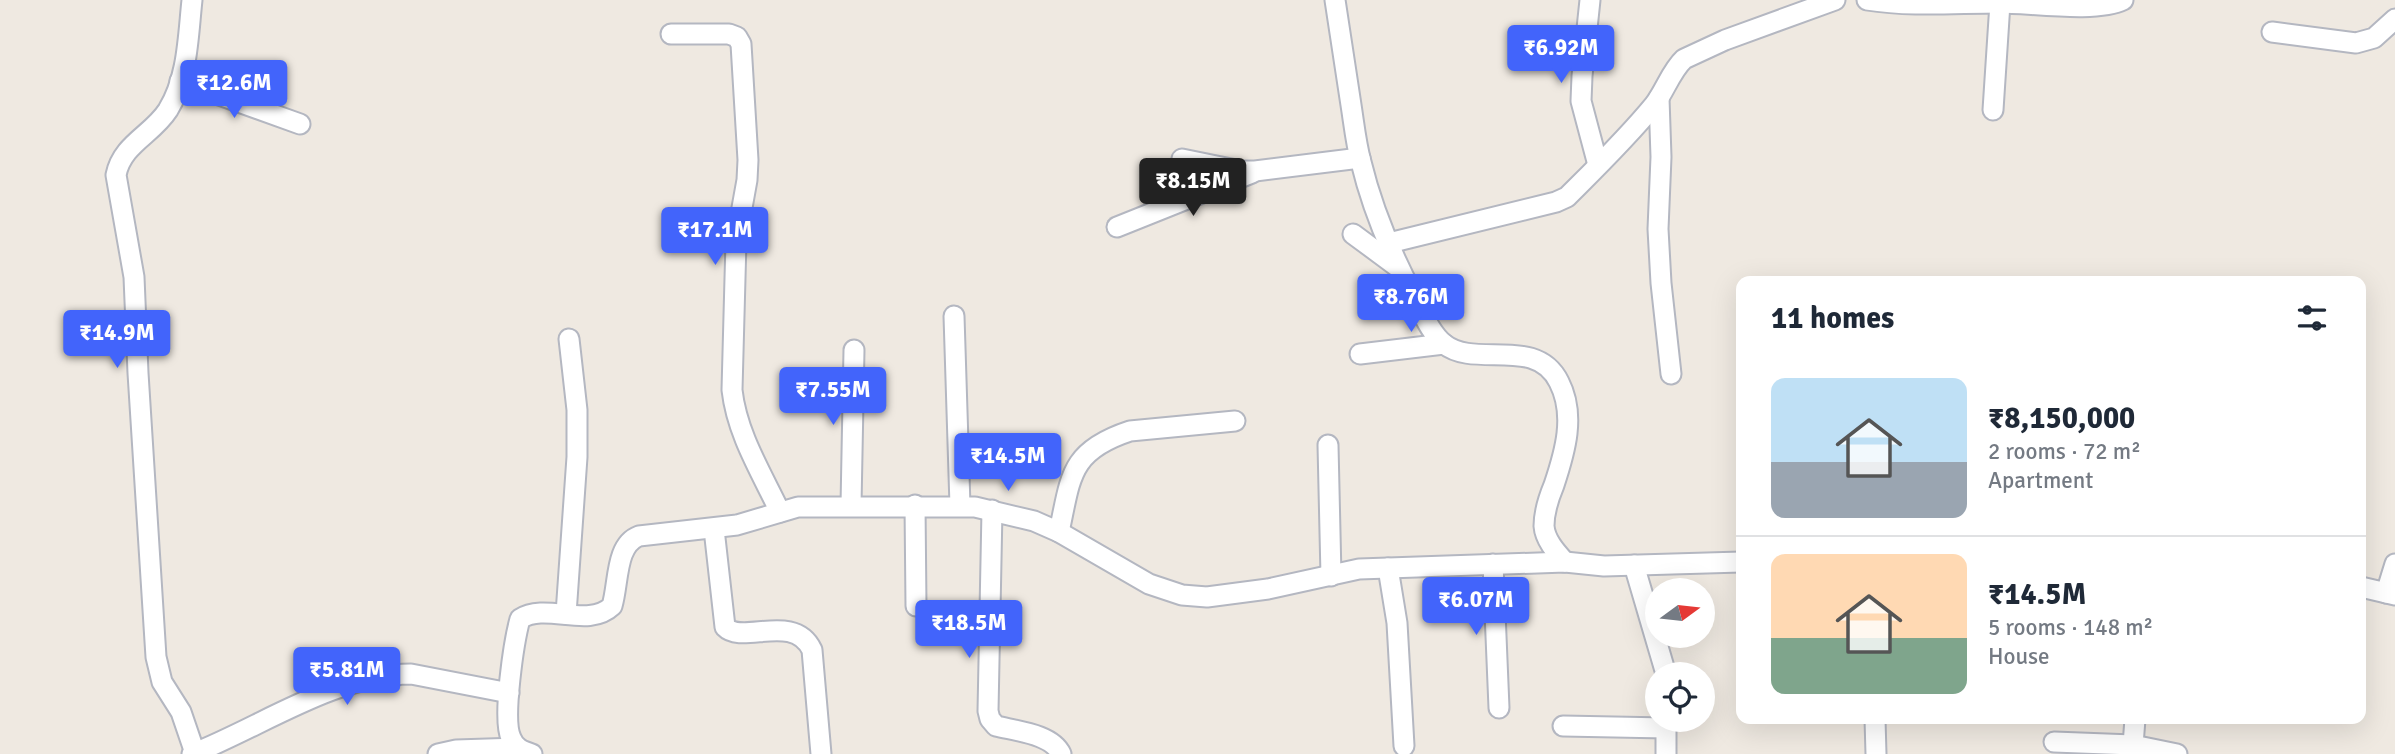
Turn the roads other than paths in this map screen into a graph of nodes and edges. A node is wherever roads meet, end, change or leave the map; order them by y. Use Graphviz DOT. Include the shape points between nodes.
graph roads {
  1 [pos="192,0"];
  2 [pos="1335,0"];
  3 [pos="1590,0"];
  4 [pos="1835,0"];
  5 [pos="1867,0"];
  6 [pos="2123,0"];
  7 [pos="2000,3"];
  8 [pos="2395,19"];
  9 [pos="2272,32"];
  10 [pos="671,34"];
  11 [pos="180,81"];
  12 [pos="1659,98"];
  13 [pos="1993,110"];
  14 [pos="300,124"];
  15 [pos="1360,158"];
  16 [pos="1182,159"];
  17 [pos="1598,165"];
  18 [pos="1255,172"];
  19 [pos="1117,227"];
  20 [pos="1353,234"];
  21 [pos="1389,243"];
  22 [pos="1399,268"];
  23 [pos="954,316"];
  24 [pos="569,339"];
  25 [pos="1444,344"];
  26 [pos="854,350"];
  27 [pos="1360,354"];
  28 [pos="1671,374"];
  29 [pos="1235,421"];
  30 [pos="1328,445"];
  31 [pos="851,505"];
  32 [pos="915,505"];
  33 [pos="960,506"];
  34 [pos="992,510"];
  35 [pos="780,512"];
  36 [pos="714,529"];
  37 [pos="1059,532"];
  38 [pos="1565,562"];
  39 [pos="1736,562"];
  40 [pos="1493,564"];
  41 [pos="2395,564"];
  42 [pos="1634,565"];
  43 [pos="1388,568"];
  44 [pos="1331,576"];
  45 [pos="2366,588"];
  46 [pos="2390,594"];
  47 [pos="916,606"];
  48 [pos="566,614"];
  49 [pos="1662,662"];
  50 [pos="509,693"];
  51 [pos="1499,708"];
  52 [pos="1645,724"];
  53 [pos="1875,724"];
  54 [pos="2135,724"];
  55 [pos="1563,726"];
  56 [pos="1666,732"];
  57 [pos="2054,742"];
  58 [pos="2133,745"];
  59 [pos="1404,746"];
  60 [pos="524,751"];
  61 [pos="194,753"];
  62 [pos="438,754"];
  63 [pos="821,754"];
  64 [pos="1060,754"];
  65 [pos="1666,754"];
  66 [pos="1877,754"];
  67 [pos="2177,754"];
  1 -- 11 [label="street"];
  2 -- 15 [label="street"];
  3 -- 17 [label="street" via="1581,101"];
  4 -- 12 [label="street" via="1684,59"];
  5 -- 7 [label="street" via="1910,5"];
  6 -- 7 [label="street" via="2095,6"];
  7 -- 13 [label="street"];
  8 -- 9 [label="street" via="2374,38 2356,43"];
  10 -- 35 [label="street" via="729,34 741,44 748,160 736,241 732,390 740,429"];
  11 -- 14 [label="street"];
  11 -- 61 [label="street" via="168,109 125,152 116,175 134,277 156,657 162,682 181,712"];
  12 -- 17 [label="street"];
  12 -- 28 [label="street" via="1657,229"];
  15 -- 18 [label="street"];
  15 -- 21 [label="street"];
  16 -- 18 [label="street"];
  17 -- 21 [label="street" via="1567,197 1556,202"];
  18 -- 19 [label="street"];
  20 -- 22 [label="street"];
  21 -- 22 [label="street"];
  22 -- 25 [label="street"];
  23 -- 33 [label="street"];
  24 -- 48 [label="street" via="577,457"];
  25 -- 27 [label="street"];
  25 -- 38 [label="street" via="1455,350 1540,360 1559,382 1568,424 1544,526 1553,549"];
  26 -- 31 [label="street"];
  29 -- 37 [label="street" via="1130,431 1088,453 1072,474"];
  30 -- 44 [label="street"];
  31 -- 32 [label="street"];
  31 -- 35 [label="street"];
  32 -- 33 [label="street"];
  32 -- 47 [label="street"];
  33 -- 34 [label="street"];
  34 -- 37 [label="street"];
  34 -- 64 [label="street" via="988,712 996,726 1049,741"];
  35 -- 36 [label="street"];
  36 -- 48 [label="street" via="631,539 623,551 612,606 596,614"];
  36 -- 63 [label="street" via="725,627 736,632 800,634 809,643"];
  37 -- 44 [label="street" via="1149,584 1182,595 1207,597"];
  38 -- 40 [label="street"];
  38 -- 42 [label="street"];
  39 -- 42 [label="street"];
  40 -- 43 [label="street"];
  40 -- 51 [label="street"];
  41 -- 46 [label="street"];
  42 -- 49 [label="street"];
  43 -- 44 [label="street"];
  43 -- 59 [label="street" via="1397,623"];
  45 -- 46 [label="street"];
  48 -- 50 [label="street" via="520,619"];
  50 -- 60 [label="street" via="508,729"];
  50 -- 61 [label="street" via="396,674 328,692"];
  52 -- 55 [label="street"];
  53 -- 66 [label="street"];
  54 -- 58 [label="street"];
  56 -- 65 [label="street"];
  57 -- 58 [label="street"];
  58 -- 67 [label="street"];
  60 -- 62 [label="street"];
}
